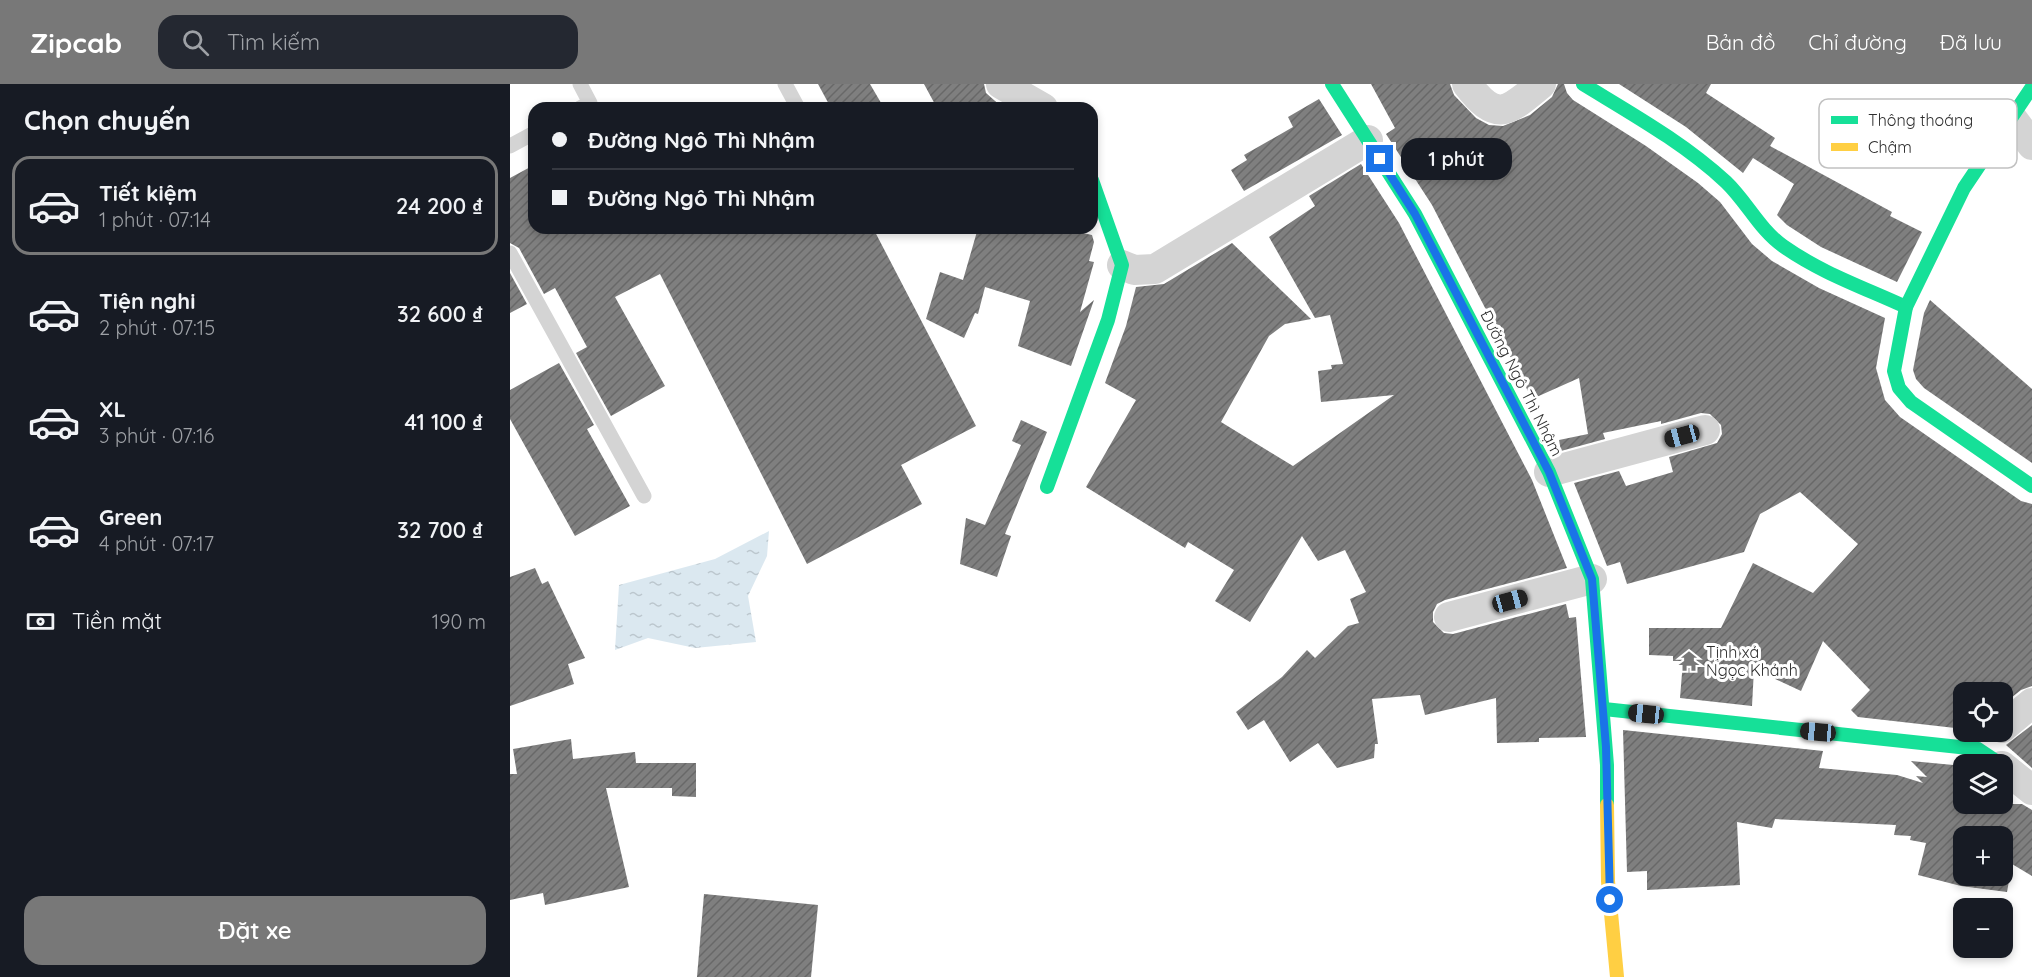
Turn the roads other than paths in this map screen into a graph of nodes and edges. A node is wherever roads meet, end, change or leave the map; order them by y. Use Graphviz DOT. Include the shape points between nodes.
graph roads {
  1 [pos="580,84"];
  2 [pos="785,84"];
  3 [pos="1001,84"];
  4 [pos="1467,84"];
  5 [pos="1541,84"];
  6 [pos="1583,84"];
  7 [pos="1340,87"];
  8 [pos="2032,87"];
  9 [pos="589,102"];
  10 [pos="795,102"];
  11 [pos="1032,102"];
  12 [pos="2017,110"];
  13 [pos="2017,124"];
  14 [pos="528,136"];
  15 [pos="1368,140"];
  16 [pos="2032,145"];
  17 [pos="510,146"];
  18 [pos="1978,168"];
  19 [pos="1098,197"];
  20 [pos="510,253"];
  21 [pos="1122,265"];
  22 [pos="1906,306"];
  23 [pos="1705,430"];
  24 [pos="1549,472"];
  25 [pos="2032,486"];
  26 [pos="1047,487"];
  27 [pos="644,496"];
  28 [pos="1592,579"];
  29 [pos="1449,617"];
  30 [pos="2032,703"];
  31 [pos="1604,709"];
  32 [pos="2013,719"];
  33 [pos="1995,753"];
  34 [pos="2032,790"];
  35 [pos="1617,977"];
  1 -- 9 [label="lane"];
  2 -- 10 [label="lane"];
  3 -- 11 [label="street"];
  4 -- 5 [label="street" via="1482,101 1504,110 1511,109"];
  6 -- 22 [label="street" via="1649,125 1727,183 1762,229 1783,246 1830,273"];
  7 -- 15 [label="street, Đường Ngô Thì Nhậm"];
  8 -- 12 [label="street"];
  13 -- 16 [label="street"];
  14 -- 17 [label="lane"];
  15 -- 21 [label="street" via="1155,269 1134,270"];
  15 -- 24 [label="street, Đường Ngô Thì Nhậm" via="1415,214"];
  18 -- 22 [label="street"];
  19 -- 21 [label="street"];
  20 -- 27 [label="lane"];
  21 -- 26 [label="street" via="1108,320"];
  22 -- 25 [label="street" via="1894,371 1899,388 1911,402"];
  23 -- 24 [label="street"];
  24 -- 28 [label="street, Đường Ngô Thì Nhậm"];
  28 -- 29 [label="street"];
  28 -- 31 [label="street, Đường Ngô Thì Nhậm"];
  30 -- 32 [label="street"];
  31 -- 33 [label="street"];
  31 -- 35 [label="street, Đường Ngô Thì Nhậm" via="1608,880"];
  33 -- 34 [label="street"];
}
